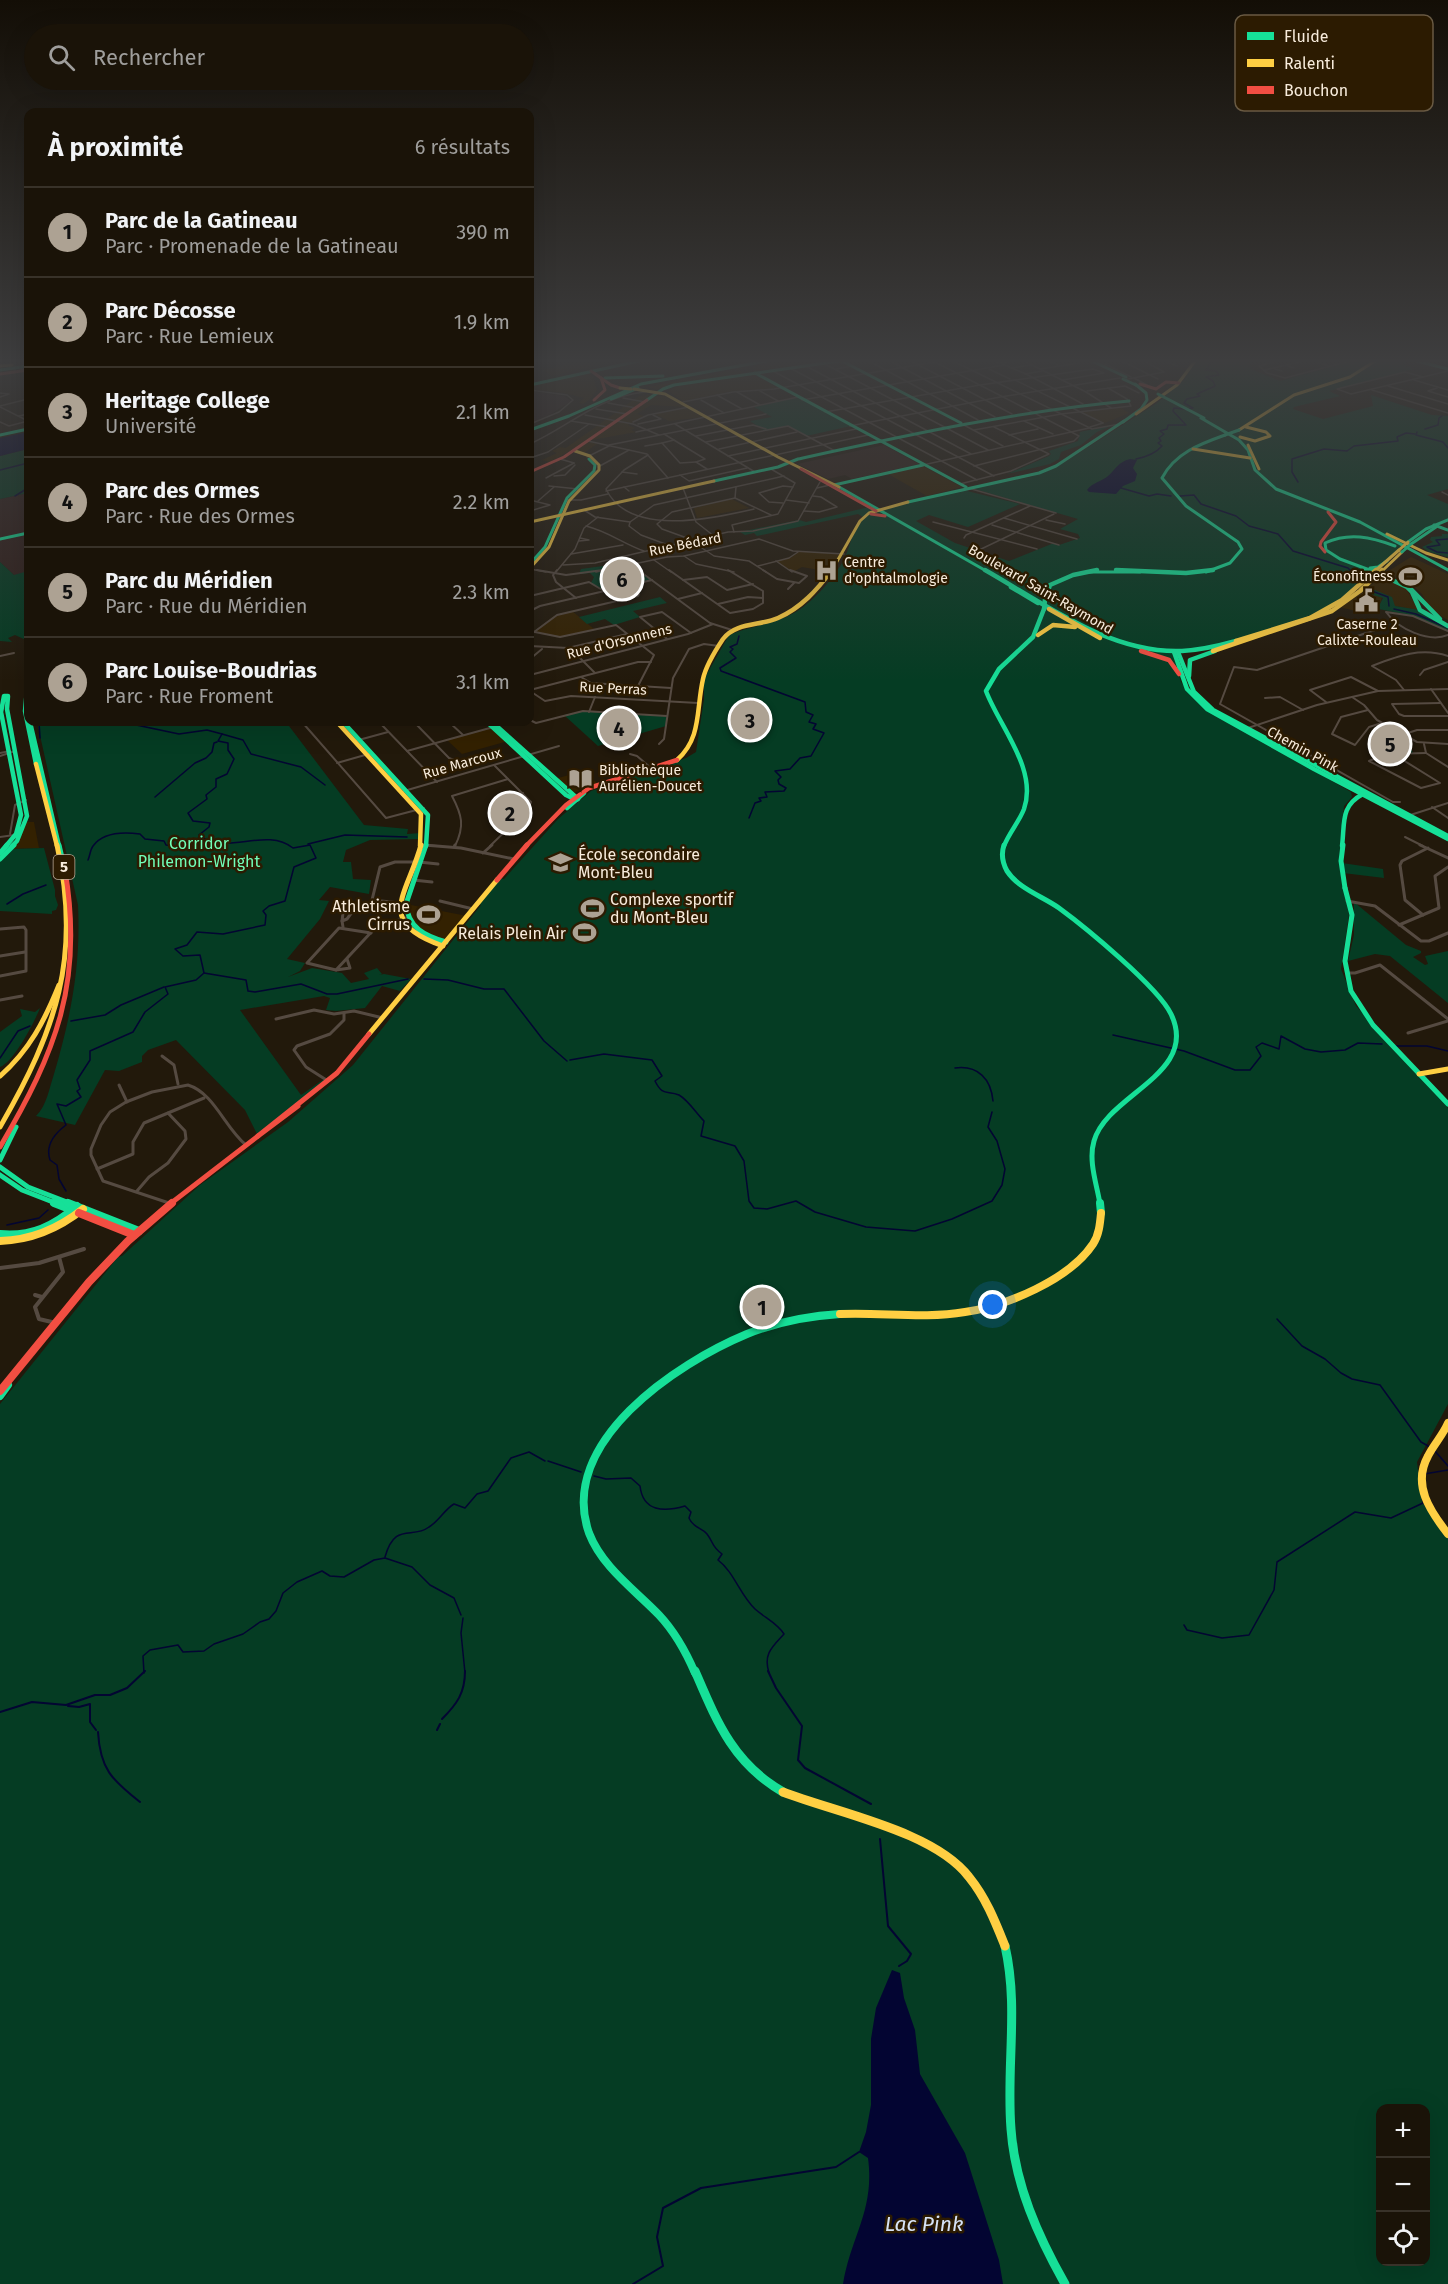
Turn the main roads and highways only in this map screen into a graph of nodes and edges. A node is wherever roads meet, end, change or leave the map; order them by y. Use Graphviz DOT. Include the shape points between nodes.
graph roads {
  1 [pos="597,468"];
  2 [pos="773,468"];
  3 [pos="800,468"];
  4 [pos="911,468"];
  5 [pos="928,468"];
  6 [pos="1053,468"];
  7 [pos="1167,468"];
  8 [pos="1254,468"];
  9 [pos="1258,468"];
  10 [pos="833,485"];
  11 [pos="967,488"];
  12 [pos="1301,501"];
  13 [pos="878,512"];
  14 [pos="561,515"];
  15 [pos="534,521"];
  16 [pos="1448,521"];
  17 [pos="1437,525"];
  18 [pos="1448,529"];
  19 [pos="24,534"];
  20 [pos="1387,534"];
  21 [pos="0,540"];
  22 [pos="1448,560"];
  23 [pos="534,562"];
  24 [pos="1387,563"];
  25 [pos="1361,568"];
  26 [pos="1448,569"];
  27 [pos="1374,575"];
  28 [pos="1394,579"];
  29 [pos="1448,624"];
  30 [pos="1102,639"];
  31 [pos="1033,640"];
  32 [pos="1138,650"];
  33 [pos="1221,650"];
  34 [pos="1176,653"];
  35 [pos="1187,683"];
  36 [pos="3,710"];
  37 [pos="28,726"];
  38 [pos="31,726"];
  39 [pos="341,726"];
  40 [pos="346,726"];
  41 [pos="495,726"];
  42 [pos="1245,729"];
  43 [pos="358,741"];
  44 [pos="1314,769"];
  45 [pos="594,787"];
  46 [pos="1363,794"];
  47 [pos="575,798"];
  48 [pos="1351,800"];
  49 [pos="15,834"];
  50 [pos="1448,837"];
  51 [pos="0,854"];
  52 [pos="0,859"];
  53 [pos="416,862"];
  54 [pos="403,919"];
  55 [pos="444,944"];
  56 [pos="64,973"];
  57 [pos="1448,1069"];
  58 [pos="1420,1074"];
  59 [pos="0,1076"];
  60 [pos="27,1101"];
  61 [pos="1448,1104"];
  62 [pos="0,1127"];
  63 [pos="0,1147"];
  64 [pos="0,1160"];
  65 [pos="0,1167"];
  66 [pos="0,1175"];
  67 [pos="9,1178"];
  68 [pos="78,1210"];
  69 [pos="136,1233"];
  70 [pos="0,1234"];
  71 [pos="0,1241"];
  72 [pos="9,1383"];
  73 [pos="0,1391"];
  74 [pos="0,1396"];
  75 [pos="1448,1423"];
  76 [pos="1448,1534"];
  77 [pos="1065,2284"];
  1 -- 14 [label="main road" via="568,500"];
  2 -- 14 [label="main road"];
  3 -- 10 [label="main road, Boulevard Saint-Raymond"];
  4 -- 10 [label="main road"];
  5 -- 11 [label="main road"];
  6 -- 11 [label="main road" via="1019,479"];
  7 -- 31 [label="main road, bridge" via="1162,480 1185,506 1237,541 1242,548 1239,554 1220,568 1203,573 1123,569 1071,575 1050,585 1041,627"];
  8 -- 12 [label="main road" via="1265,481"];
  9 -- 20 [label="main road" via="1280,488 1301,499"];
  10 -- 13 [label="main road, Boulevard Saint-Raymond"];
  11 -- 13 [label="main road"];
  12 -- 25 [label="main road" via="1335,519 1335,526 1321,542 1322,550"];
  12 -- 26 [label="main road" via="1360,522"];
  13 -- 30 [label="main road, Boulevard Saint-Raymond"];
  13 -- 34 [label="main road, Boulevard Saint-Raymond" via="1102,637 1138,648"];
  13 -- 45 [label="main road" via="864,517 844,554 794,610 726,634 702,678 692,750 679,759"];
  14 -- 15 [label="main road"];
  14 -- 23 [label="main road" via="547,547"];
  16 -- 17 [label="main road, Boulevard Saint-Raymond"];
  17 -- 18 [label="main road"];
  17 -- 24 [label="main road, Boulevard Saint-Raymond, bridge"];
  19 -- 21 [label="main road"];
  20 -- 22 [label="main road"];
  20 -- 26 [label="main road"];
  24 -- 25 [label="main road"];
  24 -- 27 [label="main road, Boulevard Saint-Raymond"];
  24 -- 28 [label="main road" via="1385,573"];
  25 -- 26 [label="main road" via="1329,553 1325,543 1341,537 1372,538"];
  25 -- 27 [label="main road"];
  27 -- 28 [label="main road"];
  27 -- 33 [label="main road, Boulevard Saint-Raymond" via="1346,602 1326,614"];
  27 -- 34 [label="main road, Boulevard Saint-Raymond" via="1335,606 1310,618 1219,647"];
  28 -- 29 [label="main road" via="1415,590 1428,612"];
  30 -- 31 [label="main road" via="1058,624 1049,626"];
  30 -- 32 [label="main road, Boulevard Saint-Raymond"];
  31 -- 77 [label="main road" via="993,675 986,691 990,707 1017,750 1027,802 999,853 1012,875 1067,914 1152,990 1168,1008 1176,1035 1173,1056 1162,1071 1098,1131 1093,1157 1102,1223 1097,1238 1072,1266 989,1306 958,1313 800,1318 764,1328 705,1353 679,1369 611,1432 592,1461 582,1497 589,1534 597,1551 669,1624 688,1654 722,1733 750,1769 784,1793 910,1832 935,1846 963,1871 990,1909 1007,1956 1015,2006 1009,2078 1014,2162 1034,2227"];
  32 -- 34 [label="main road, Boulevard Saint-Raymond"];
  32 -- 35 [label="main road" via="1169,660"];
  33 -- 34 [label="main road, Boulevard Saint-Raymond"];
  33 -- 35 [label="main road" via="1190,660"];
  34 -- 35 [label="main road, Chemin Pink"];
  35 -- 42 [label="main road, Chemin Pink" via="1205,704"];
  36 -- 49 [label="main road" via="23,801"];
  37 -- 56 [label="main road, 5" via="66,901 68,938"];
  38 -- 60 [label="main road, 5" via="71,898 74,942 71,978 61,1019"];
  39 -- 43 [label="main road"];
  40 -- 43 [label="main road"];
  41 -- 47 [label="main road"];
  42 -- 44 [label="main road, Chemin Pink"];
  42 -- 46 [label="main road, Chemin Pink"];
  43 -- 53 [label="main road" via="430,822"];
  44 -- 46 [label="main road, Chemin Pink"];
  44 -- 48 [label="main road" via="1353,792"];
  45 -- 47 [label="main road"];
  45 -- 47 [label="main road"];
  46 -- 48 [label="main road"];
  46 -- 50 [label="main road, Chemin Pink"];
  47 -- 55 [label="main road" via="514,859"];
  48 -- 58 [label="main road" via="1346,807 1342,854 1352,914 1346,973 1360,1005 1379,1032"];
  49 -- 51 [label="main road"];
  49 -- 52 [label="main road"];
  53 -- 54 [label="main road"];
  53 -- 54 [label="main road" via="400,903"];
  54 -- 55 [label="main road" via="420,934"];
  55 -- 69 [label="main road" via="328,1081 169,1203"];
  56 -- 59 [label="main road" via="31,1044"];
  56 -- 62 [label="main road, 5" via="44,1043"];
  57 -- 58 [label="main road"];
  58 -- 61 [label="main road"];
  60 -- 63 [label="main road, 5"];
  60 -- 64 [label="main road"];
  65 -- 67 [label="main road"];
  66 -- 67 [label="main road"];
  67 -- 68 [label="main road"];
  68 -- 69 [label="main road"];
  68 -- 70 [label="main road" via="37,1233"];
  68 -- 71 [label="main road" via="63,1226 40,1237"];
  69 -- 72 [label="main road" via="98,1272"];
  72 -- 73 [label="main road"];
  72 -- 74 [label="main road"];
  75 -- 76 [label="main road" via="1424,1464 1420,1487 1423,1500"];
}
